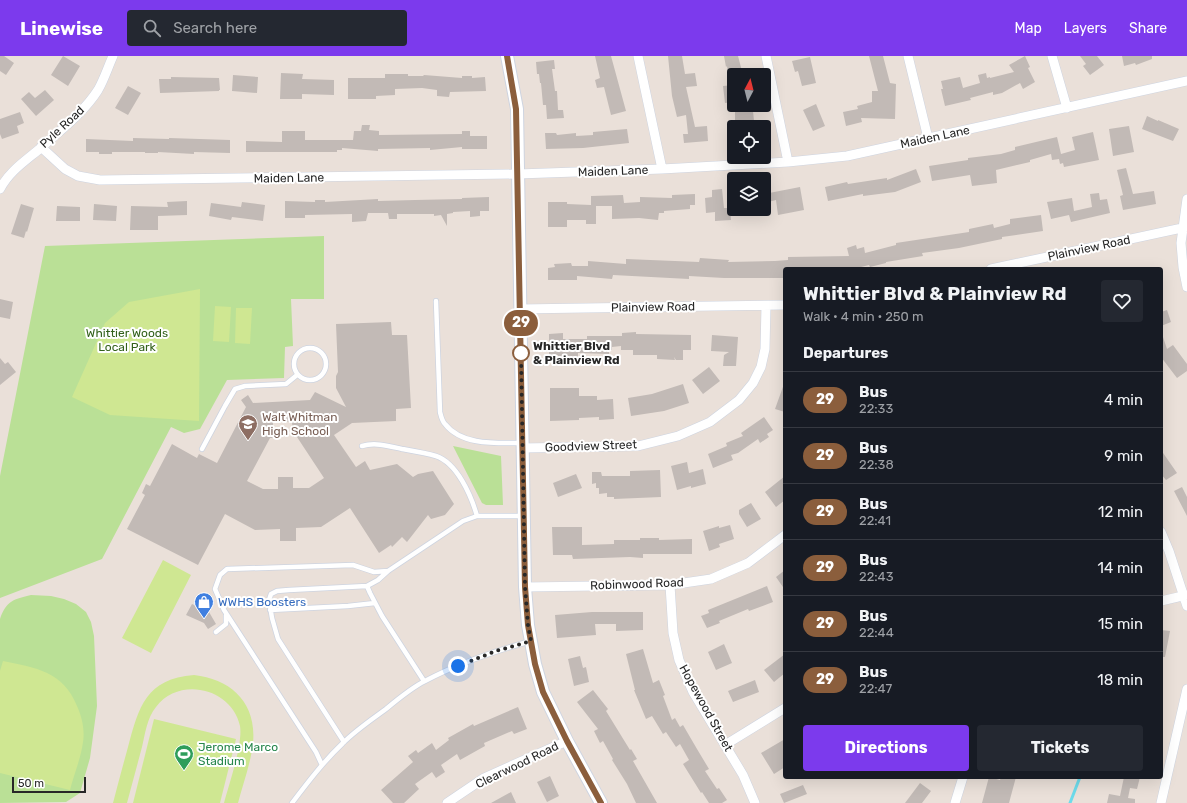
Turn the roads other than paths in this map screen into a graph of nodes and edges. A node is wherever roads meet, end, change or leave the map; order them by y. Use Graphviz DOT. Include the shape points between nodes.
graph roads {
  1 [pos="113,56"];
  2 [pos="507,56"];
  3 [pos="638,56"];
  4 [pos="766,56"];
  5 [pos="908,56"];
  6 [pos="1052,56"];
  7 [pos="1187,81"];
  8 [pos="1067,108"];
  9 [pos="928,138"];
  10 [pos="41,147"];
  11 [pos="788,162"];
  12 [pos="662,169"];
  13 [pos="518,174"];
  14 [pos="0,189"];
  15 [pos="1187,199"];
  16 [pos="1185,227"];
  17 [pos="1031,265"];
  18 [pos="1011,267"];
  19 [pos="1187,287"];
  20 [pos="436,301"];
  21 [pos="783,305"];
  22 [pos="766,306"];
  23 [pos="520,309"];
  24 [pos="297,375"];
  25 [pos="522,445"];
  26 [pos="362,446"];
  27 [pos="202,449"];
  28 [pos="477,516"];
  29 [pos="523,516"];
  30 [pos="783,537"];
  31 [pos="1163,537"];
  32 [pos="388,571"];
  33 [pos="670,585"];
  34 [pos="368,586"];
  35 [pos="525,587"];
  36 [pos="1186,596"];
  37 [pos="1163,602"];
  38 [pos="375,603"];
  39 [pos="1187,606"];
  40 [pos="270,610"];
  41 [pos="226,613"];
  42 [pos="216,632"];
  43 [pos="531,641"];
  44 [pos="424,681"];
  45 [pos="1187,689"];
  46 [pos="783,709"];
  47 [pos="567,741"];
  48 [pos="344,742"];
  49 [pos="725,745"];
  50 [pos="322,765"];
  51 [pos="962,779"];
  52 [pos="292,803"];
  53 [pos="447,803"];
  54 [pos="601,803"];
  55 [pos="755,803"];
  56 [pos="956,803"];
  57 [pos="1161,803"];
  1 -- 10 [label="street, Pyle Road" via="99,89 89,102"];
  2 -- 13 [label="street" via="516,109"];
  3 -- 12 [label="street"];
  4 -- 11 [label="street"];
  5 -- 9 [label="street"];
  6 -- 8 [label="street"];
  7 -- 8 [label="street, Maiden Lane"];
  8 -- 9 [label="street, Maiden Lane"];
  9 -- 11 [label="street, Maiden Lane" via="847,156"];
  10 -- 13 [label="street, Maiden Lane" via="78,176 100,180"];
  10 -- 14 [label="street, Pyle Road" via="5,179"];
  11 -- 12 [label="street, Maiden Lane"];
  12 -- 13 [label="street, Maiden Lane"];
  13 -- 23 [label="street"];
  15 -- 16 [label="street"];
  16 -- 17 [label="street, Plainview Road"];
  16 -- 19 [label="street" via="1181,243"];
  17 -- 18 [label="street, Plainview Road"];
  20 -- 25 [label="lane" via="440,412 444,423 452,431 476,441"];
  21 -- 22 [label="street, Plainview Road"];
  22 -- 23 [label="street, Plainview Road"];
  22 -- 25 [label="street, Goodview Street" via="765,349 761,367 753,383 739,400 710,422 678,436 638,446"];
  23 -- 25 [label="street"];
  24 -- 24 [label="lane" via="304,380 312,381 320,377 326,367 324,355 310,347 302,349 293,361"];
  24 -- 27 [label="lane" via="286,384 245,386 235,389"];
  25 -- 29 [label="street"];
  26 -- 28 [label="lane" via="386,445 437,456 448,463 469,493"];
  28 -- 29 [label="lane"];
  28 -- 32 [label="lane" via="458,523"];
  29 -- 35 [label="street"];
  30 -- 33 [label="street, Robinwood Road" via="748,563 711,579"];
  31 -- 36 [label="street"];
  32 -- 34 [label="lane"];
  32 -- 41 [label="lane" via="374,572 353,565 227,569 220,575 215,589"];
  33 -- 35 [label="street, Robinwood Road"];
  33 -- 49 [label="street, Hopewood Street" via="673,632 679,660 693,692"];
  34 -- 38 [label="lane"];
  34 -- 40 [label="lane" via="277,591 271,594"];
  35 -- 43 [label="street"];
  36 -- 37 [label="street"];
  36 -- 39 [label="street"];
  38 -- 40 [label="lane"];
  38 -- 44 [label="lane"];
  40 -- 48 [label="lane" via="278,639"];
  41 -- 42 [label="lane" via="226,624"];
  41 -- 50 [label="lane"];
  43 -- 44 [label="lane" via="496,651"];
  43 -- 47 [label="street" via="543,692"];
  44 -- 48 [label="lane"];
  45 -- 57 [label="street"];
  46 -- 49 [label="street"];
  47 -- 53 [label="street, Clearwood Road" via="484,778"];
  47 -- 54 [label="street"];
  48 -- 50 [label="lane"];
  49 -- 55 [label="street, Hopewood Street" via="743,774"];
  50 -- 52 [label="lane"];
  51 -- 56 [label="street"];
}
